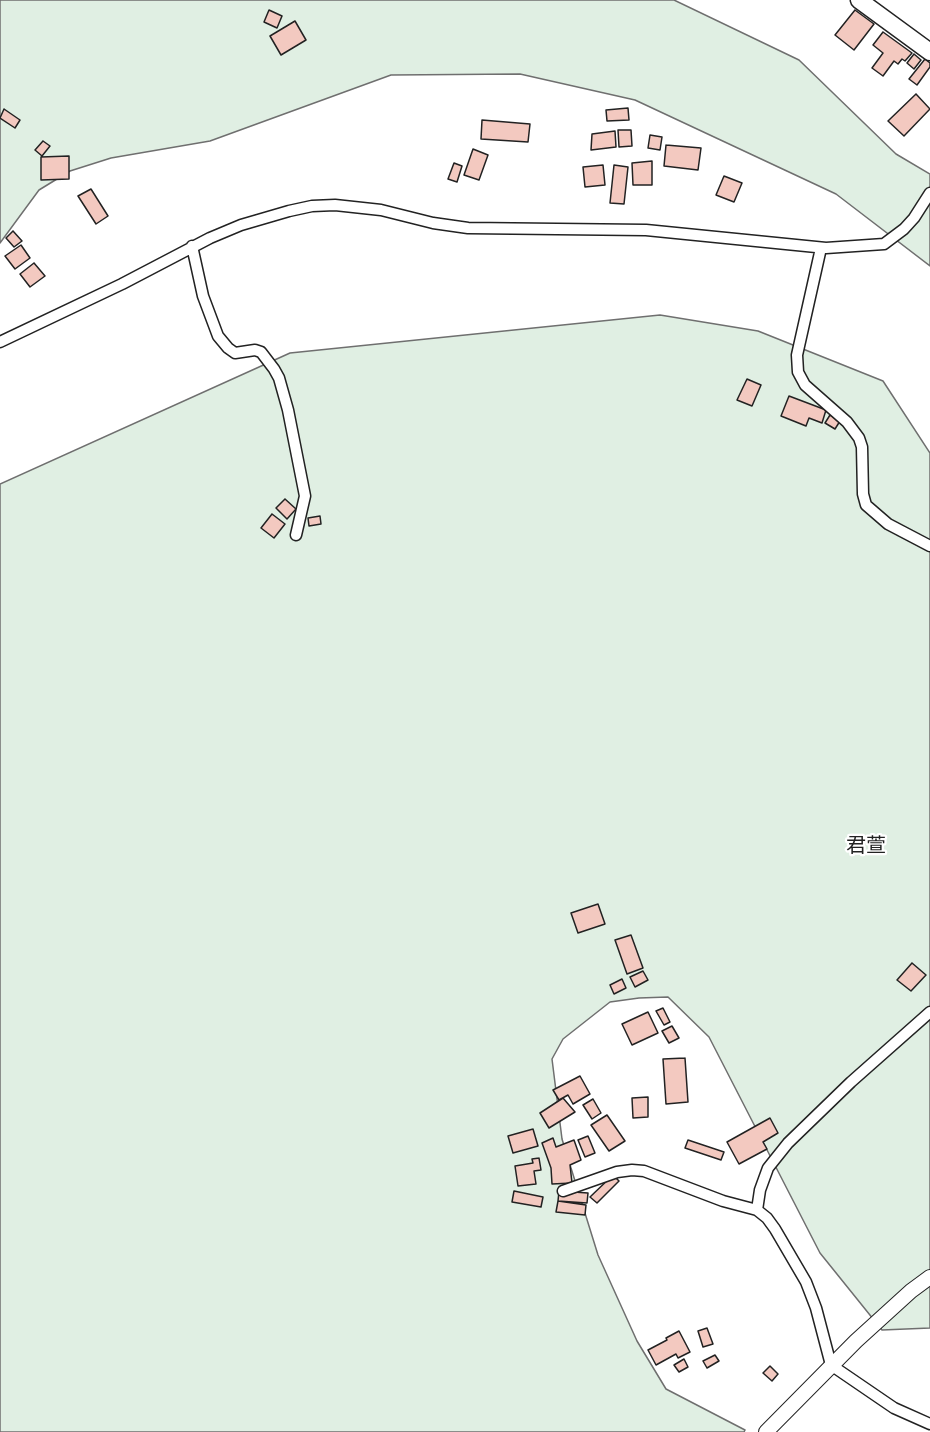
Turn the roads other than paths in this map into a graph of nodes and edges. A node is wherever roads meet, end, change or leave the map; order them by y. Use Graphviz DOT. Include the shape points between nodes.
graph roads {
  1 [pos="860,0"];
  2 [pos="930,52"];
  3 [pos="930,193"];
  4 [pos="192,246"];
  5 [pos="820,248"];
  6 [pos="0,342"];
  7 [pos="296,535"];
  8 [pos="930,546"];
  9 [pos="930,1012"];
  10 [pos="563,1191"];
  11 [pos="757,1210"];
  12 [pos="930,1277"];
  13 [pos="831,1365"];
  14 [pos="930,1424"];
  15 [pos="780,1426"];
  16 [pos="766,1432"];
  1 -- 2 [label="main road"];
  3 -- 5 [label="street" via="915,218 884,244"];
  4 -- 5 [label="street" via="241,225 289,211 335,205 468,228 646,230"];
  4 -- 6 [label="street"];
  4 -- 7 [label="street" via="203,296 218,336 235,353 261,352 279,378 305,496"];
  5 -- 8 [label="street" via="797,355 798,372 805,385 848,422 859,438 866,505 888,524"];
  9 -- 11 [label="street" via="788,1143 768,1168"];
  10 -- 11 [label="street" via="617,1172 644,1171"];
  11 -- 13 [label="street" via="768,1218 806,1282"];
  12 -- 13 [label="street"];
  13 -- 14 [label="street" via="894,1408"];
  13 -- 15 [label="street"];
  15 -- 16 [label="street"];
}
